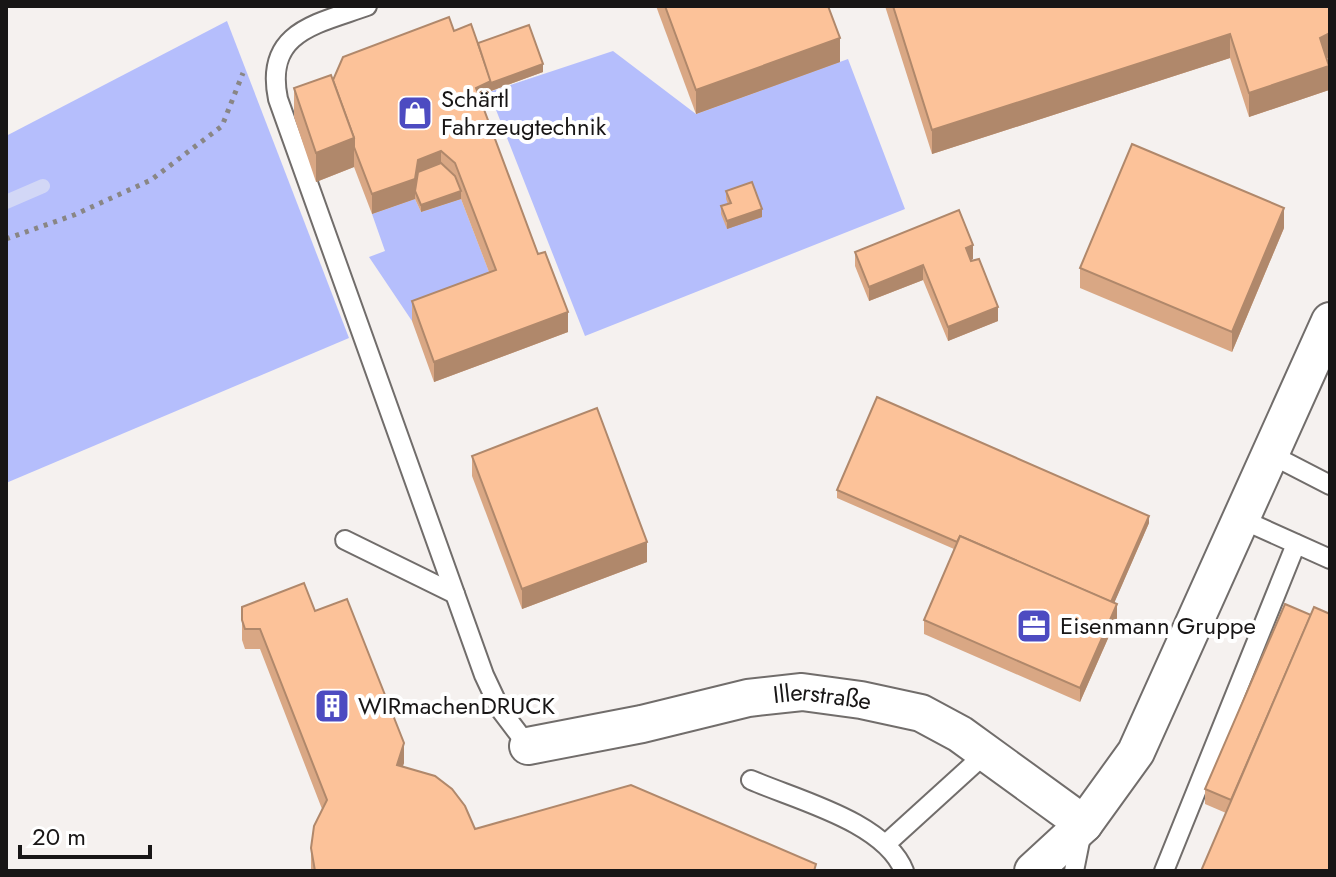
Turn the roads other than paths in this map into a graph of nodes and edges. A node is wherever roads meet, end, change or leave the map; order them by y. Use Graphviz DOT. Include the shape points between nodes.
graph roads {
  1 [pos="367,6"];
  2 [pos="1330,321"];
  3 [pos="1270,454"];
  4 [pos="1330,485"];
  5 [pos="1241,519"];
  6 [pos="345,540"];
  7 [pos="1296,544"];
  8 [pos="1330,559"];
  9 [pos="455,594"];
  10 [pos="528,746"];
  11 [pos="986,753"];
  12 [pos="751,780"];
  13 [pos="1084,824"];
  14 [pos="887,843"];
  15 [pos="904,871"];
  16 [pos="1033,871"];
  17 [pos="1074,871"];
  18 [pos="1164,871"];
  1 -- 9 [label="lane" via="302,29 277,59 274,79"];
  2 -- 3 [label="street"];
  3 -- 4 [label="lane"];
  3 -- 5 [label="street"];
  5 -- 7 [label="lane"];
  5 -- 13 [label="street" via="1136,752"];
  6 -- 9 [label="lane"];
  7 -- 8 [label="lane"];
  7 -- 18 [label="lane"];
  9 -- 10 [label="lane" via="500,709"];
  10 -- 11 [label="street, Illerstraße" via="748,698 802,692 921,713"];
  11 -- 13 [label="street, Illerstraße"];
  11 -- 14 [label="lane"];
  12 -- 14 [label="lane"];
  13 -- 16 [label="street"];
  13 -- 17 [label="lane"];
  14 -- 15 [label="lane"];
}
